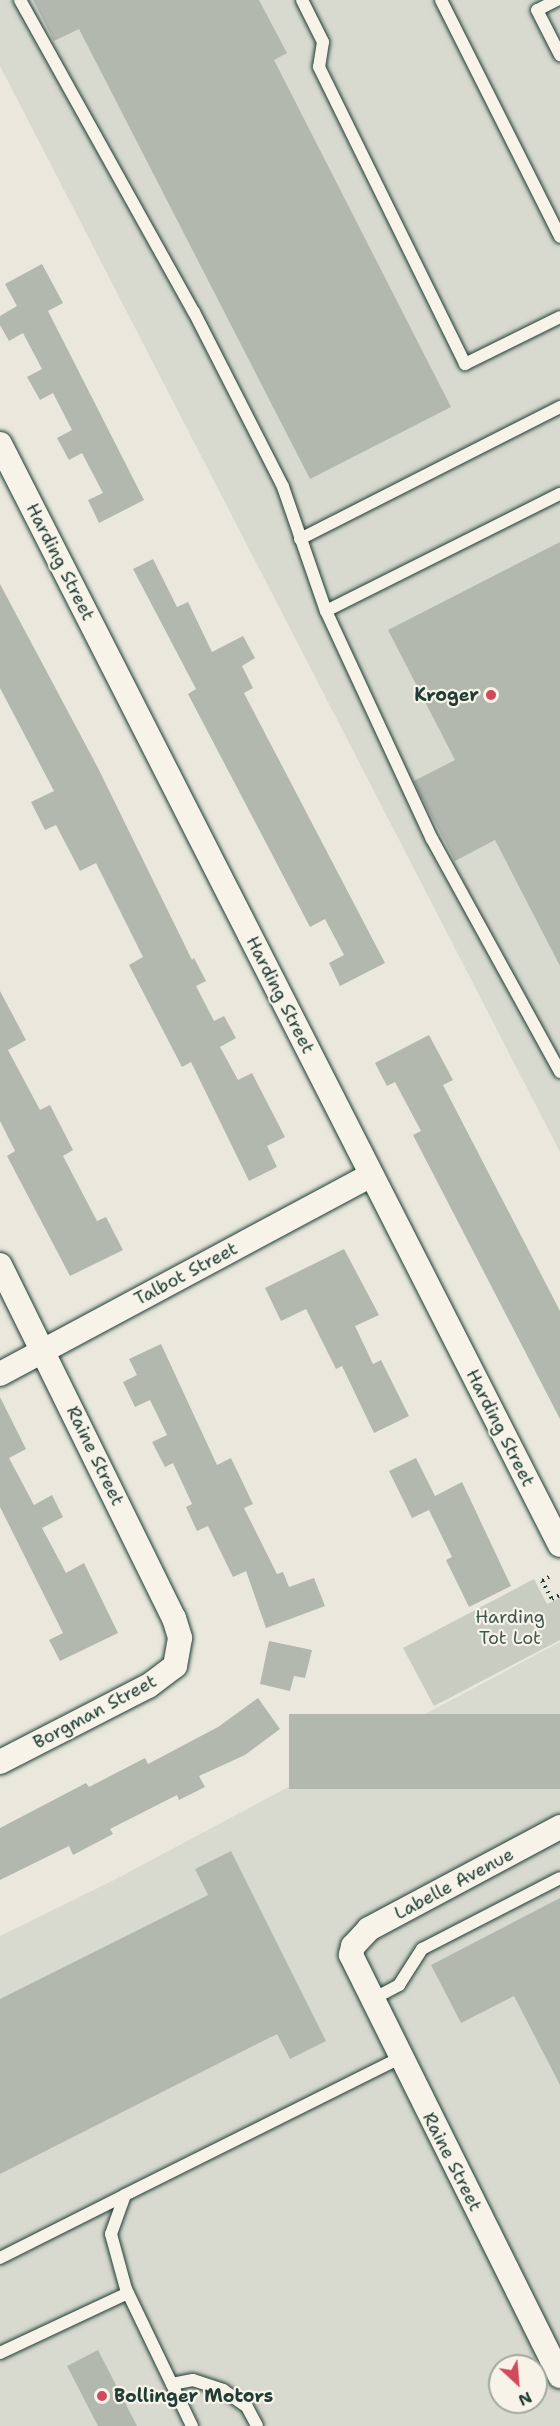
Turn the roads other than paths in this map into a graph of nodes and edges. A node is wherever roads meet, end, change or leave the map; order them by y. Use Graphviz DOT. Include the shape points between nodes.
graph roads {
  1 [pos="20,0"];
  2 [pos="302,0"];
  3 [pos="441,0"];
  4 [pos="556,0"];
  5 [pos="535,5"];
  6 [pos="560,55"];
  7 [pos="560,237"];
  8 [pos="560,317"];
  9 [pos="560,407"];
  10 [pos="0,444"];
  11 [pos="560,494"];
  12 [pos="300,539"];
  13 [pos="327,611"];
  14 [pos="560,1072"];
  15 [pos="371,1175"];
  16 [pos="0,1265"];
  17 [pos="44,1351"];
  18 [pos="0,1374"];
  19 [pos="560,1545"];
  20 [pos="177,1651"];
  21 [pos="0,1762"];
  22 [pos="560,1827"];
  23 [pos="560,1878"];
  24 [pos="353,1946"];
  25 [pos="371,2000"];
  26 [pos="400,2058"];
  27 [pos="125,2195"];
  28 [pos="0,2258"];
  29 [pos="128,2293"];
  30 [pos="0,2354"];
  31 [pos="560,2376"];
  32 [pos="172,2384"];
  33 [pos="192,2426"];
  34 [pos="257,2426"];
  1 -- 12 [label="lane" via="199,322 284,487"];
  2 -- 8 [label="lane" via="323,42 319,67 465,364"];
  3 -- 7 [label="lane"];
  4 -- 5 [label="lane"];
  5 -- 6 [label="lane"];
  9 -- 12 [label="lane"];
  10 -- 15 [label="street, Harding Street"];
  11 -- 13 [label="lane"];
  12 -- 13 [label="lane"];
  13 -- 14 [label="lane" via="432,839"];
  15 -- 17 [label="street, Talbot Street"];
  15 -- 19 [label="street, Harding Street"];
  16 -- 17 [label="street, Raine Street"];
  17 -- 18 [label="street, Talbot Street"];
  17 -- 20 [label="street, Raine Street" via="174,1618 180,1638"];
  20 -- 21 [label="street, Borgman Street" via="175,1666 148,1686"];
  22 -- 24 [label="street, Labelle Avenue" via="369,1929"];
  23 -- 25 [label="lane" via="422,1949 399,1985"];
  24 -- 25 [label="street, Raine Street" via="353,1964"];
  25 -- 26 [label="street, Raine Street"];
  26 -- 27 [label="lane"];
  26 -- 31 [label="street, Raine Street"];
  27 -- 28 [label="lane"];
  27 -- 29 [label="lane" via="111,2234"];
  29 -- 30 [label="lane"];
  29 -- 32 [label="lane"];
  32 -- 33 [label="lane"];
  32 -- 34 [label="lane" via="193,2380 223,2390 247,2407"];
}
